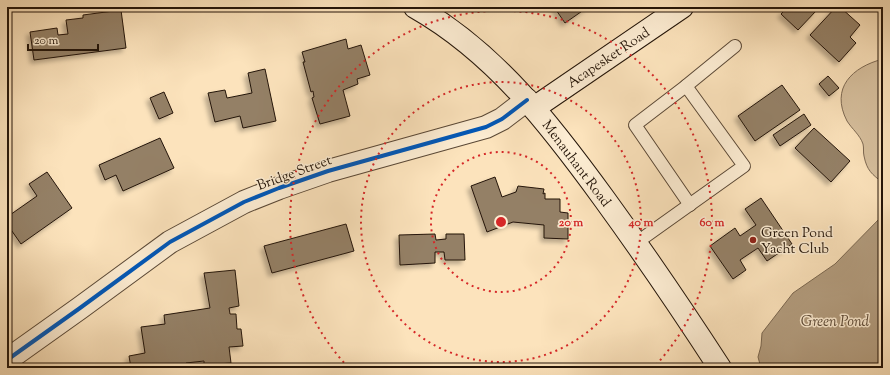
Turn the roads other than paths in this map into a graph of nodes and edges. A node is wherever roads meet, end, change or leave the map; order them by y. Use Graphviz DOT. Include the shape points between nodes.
graph roads {
  1 [pos="415,7"];
  2 [pos="682,7"];
  3 [pos="735,46"];
  4 [pos="686,86"];
  5 [pos="531,104"];
  6 [pos="690,205"];
  7 [pos="636,243"];
  8 [pos="7,360"];
  9 [pos="720,368"];
  1 -- 5 [label="main road, Menauhant Road" via="458,36 503,75"];
  2 -- 5 [label="main road, Acapesket Road"];
  3 -- 4 [label="lane"];
  4 -- 6 [label="lane" via="635,125"];
  4 -- 6 [label="lane" via="744,166"];
  5 -- 7 [label="main road, Menauhant Road" via="567,148"];
  5 -- 8 [label="main road, Bridge Street" via="486,127 328,171 244,202 170,242"];
  6 -- 7 [label="lane"];
  7 -- 9 [label="main road, Menauhant Road"];
}
